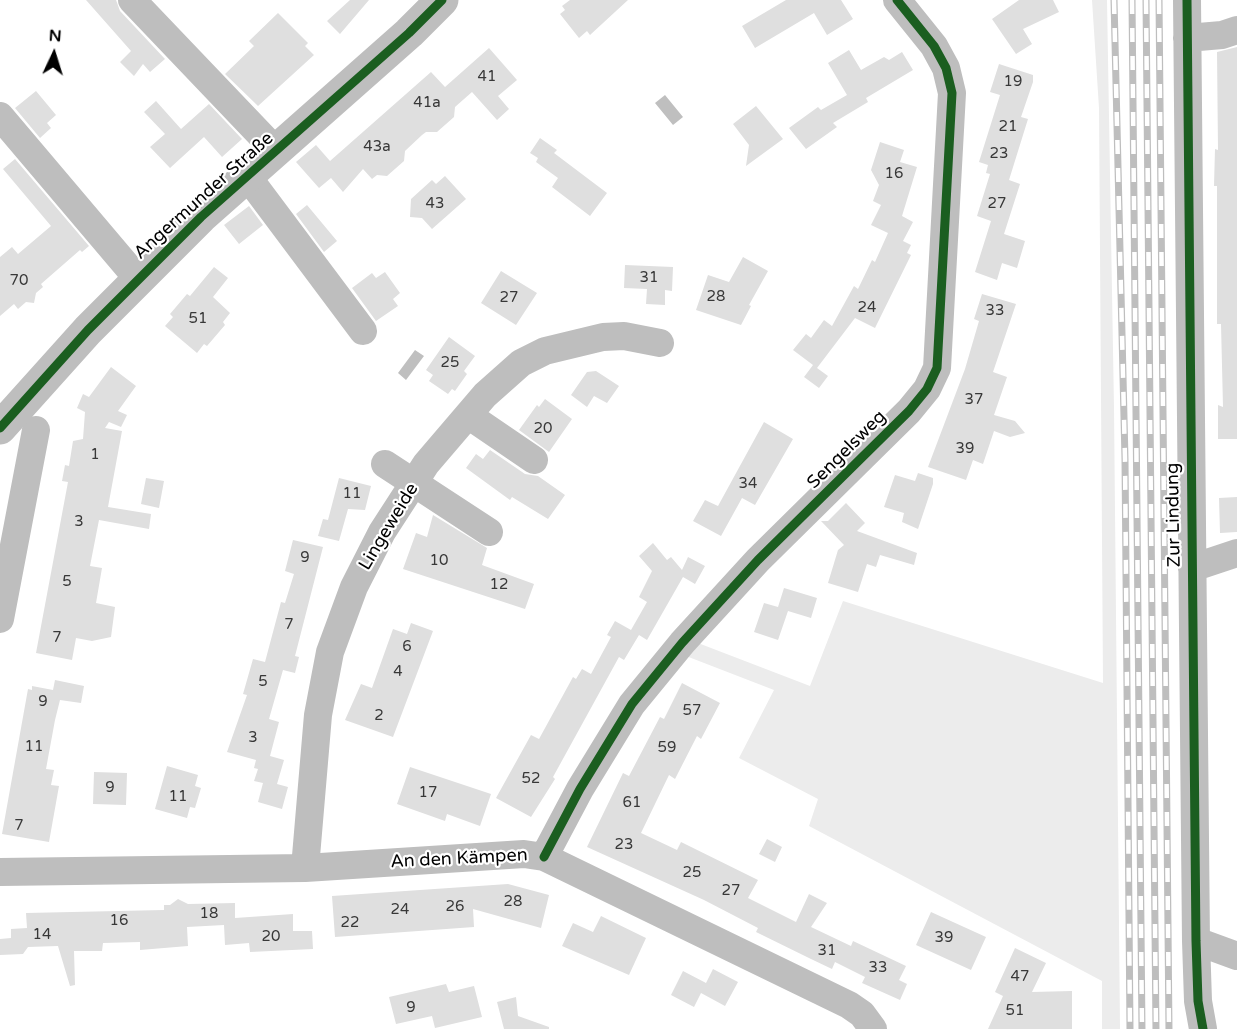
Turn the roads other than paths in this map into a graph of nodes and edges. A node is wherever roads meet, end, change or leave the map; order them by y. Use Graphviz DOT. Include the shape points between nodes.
graph roads {
  1 [pos="132,0"];
  2 [pos="442,0"];
  3 [pos="897,0"];
  4 [pos="1187,0"];
  5 [pos="1237,30"];
  6 [pos="1187,38"];
  7 [pos="0,116"];
  8 [pos="277,152"];
  9 [pos="248,176"];
  10 [pos="138,279"];
  11 [pos="363,331"];
  12 [pos="660,343"];
  13 [pos="468,415"];
  14 [pos="0,428"];
  15 [pos="36,430"];
  16 [pos="534,460"];
  17 [pos="385,464"];
  18 [pos="415,483"];
  19 [pos="489,532"];
  20 [pos="1237,554"];
  21 [pos="1192,568"];
  22 [pos="0,619"];
  23 [pos="544,857"];
  24 [pos="305,868"];
  25 [pos="0,872"];
  26 [pos="1196,941"];
  27 [pos="1237,956"];
  28 [pos="873,1029"];
  29 [pos="1203,1029"];
  1 -- 8 [label="street"];
  2 -- 8 [label="main road, Angermunder Straße"];
  3 -- 23 [label="street, Sengelsweg" via="934,46 950,79 937,368 927,389 909,411 758,560 632,704"];
  4 -- 6 [label="street, Zur Lindung"];
  5 -- 6 [label="street"];
  6 -- 21 [label="street, Zur Lindung"];
  7 -- 10 [label="street"];
  8 -- 9 [label="main road, Angermunder Straße"];
  9 -- 10 [label="main road, Angermunder Straße"];
  9 -- 11 [label="street"];
  10 -- 14 [label="main road, Angermunder Straße"];
  12 -- 13 [label="street, Lingeweide" via="624,336 603,337 545,351 521,363"];
  13 -- 16 [label="street"];
  13 -- 18 [label="street, Lingeweide" via="426,464"];
  15 -- 22 [label="street"];
  17 -- 18 [label="street"];
  18 -- 19 [label="street"];
  18 -- 24 [label="street, Lingeweide" via="382,532 354,587 330,652 318,715"];
  20 -- 21 [label="street"];
  21 -- 26 [label="street, Zur Lindung"];
  23 -- 24 [label="street, An den Kämpen" via="524,854"];
  23 -- 28 [label="street, An den Kämpen" via="849,1005"];
  24 -- 25 [label="street, An den Kämpen"];
  26 -- 27 [label="street"];
  26 -- 29 [label="street, Zur Lindung"];
}
